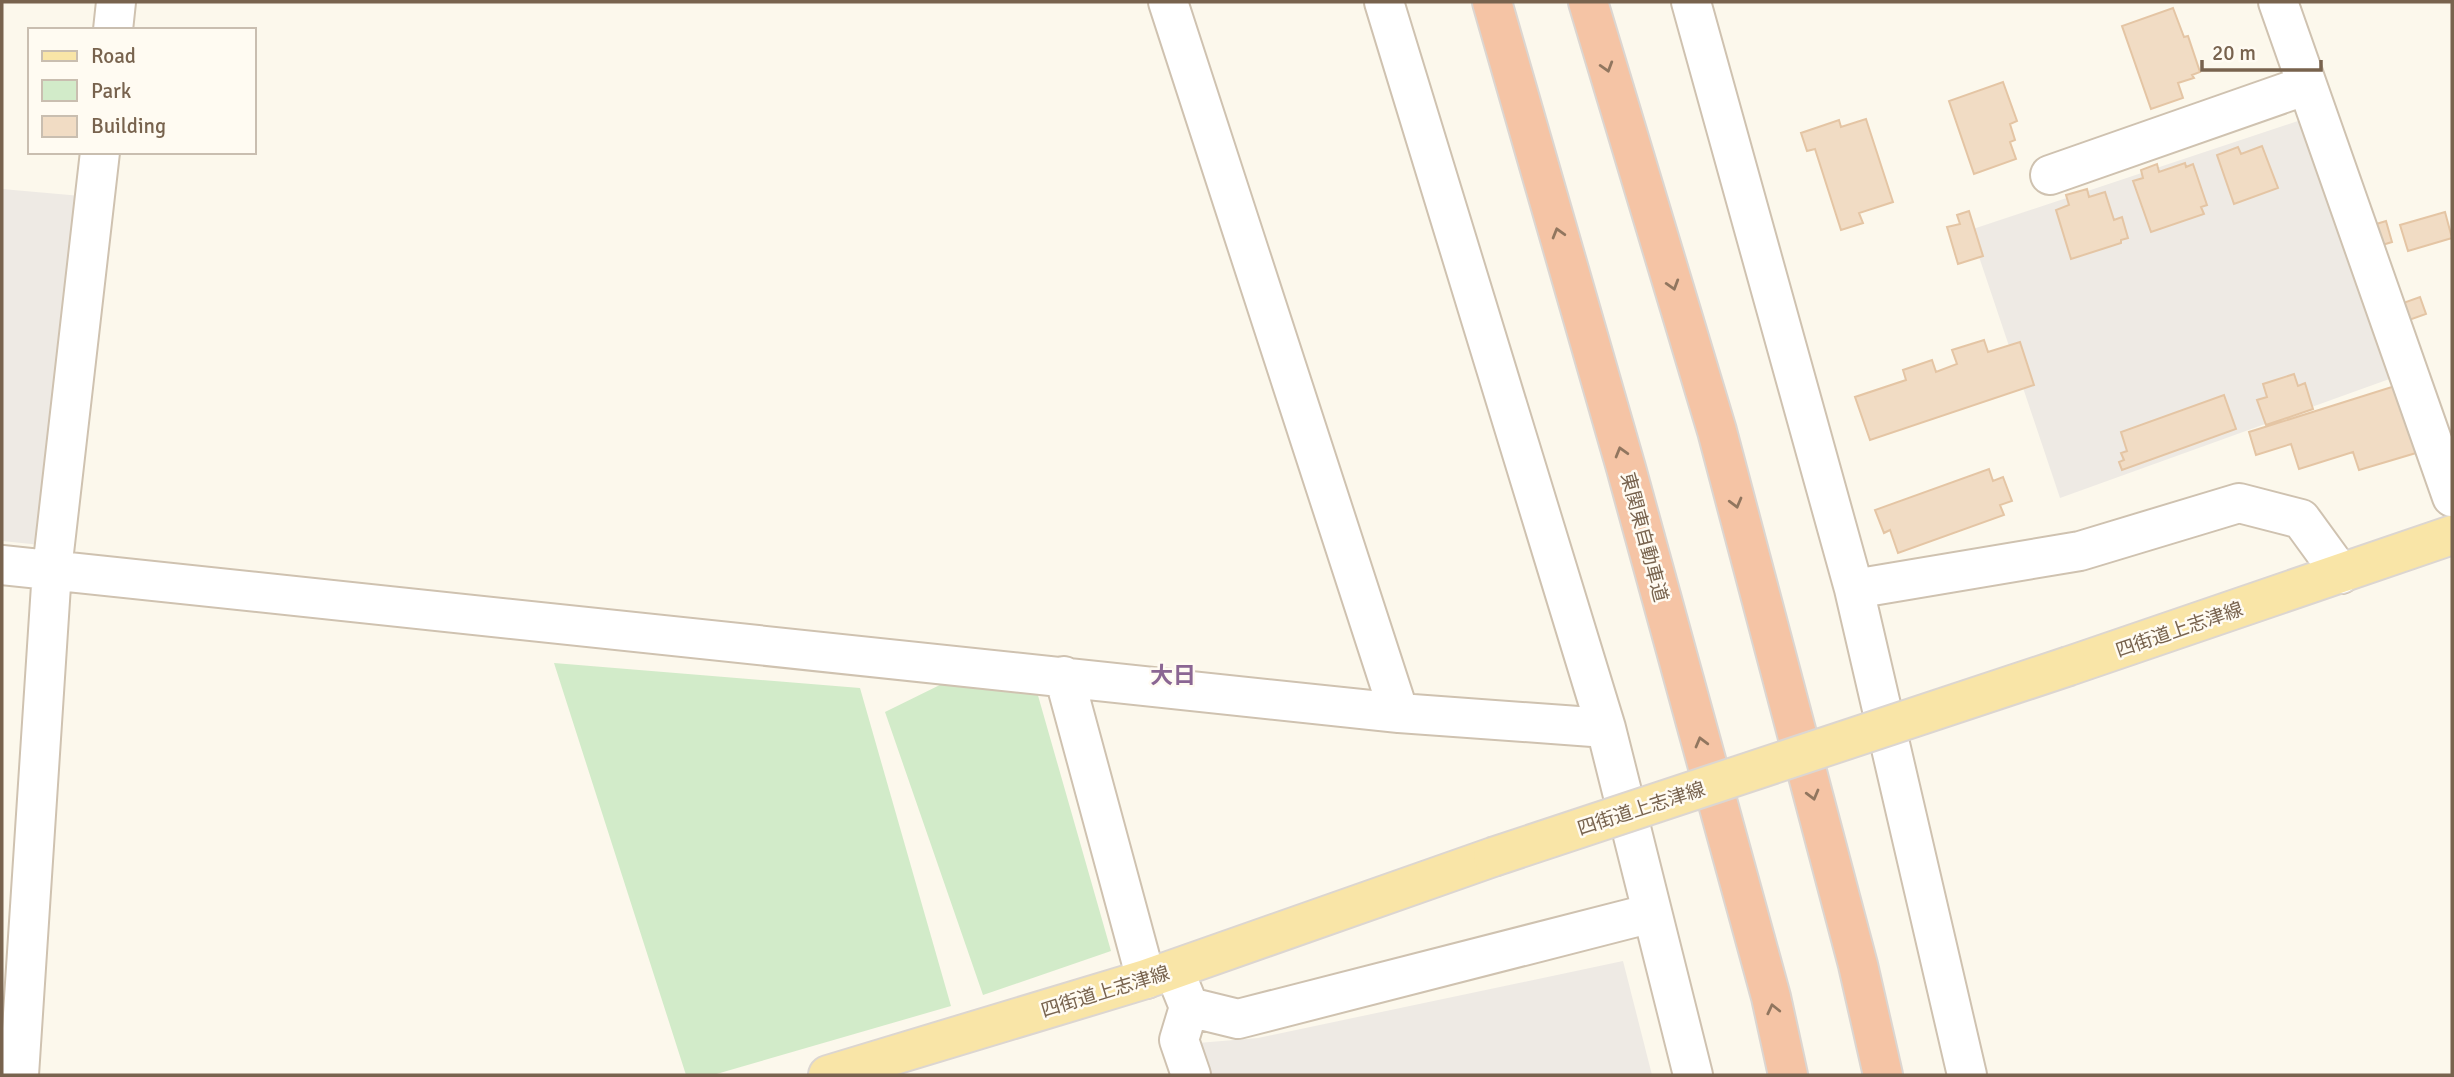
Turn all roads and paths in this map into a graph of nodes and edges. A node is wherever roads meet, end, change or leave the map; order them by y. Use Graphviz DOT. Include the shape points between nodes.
graph roads {
  1 [pos="117,2"];
  2 [pos="1168,2"];
  3 [pos="1384,2"];
  4 [pos="1492,2"];
  5 [pos="1588,2"];
  6 [pos="1691,2"];
  7 [pos="2278,2"];
  8 [pos="113,28"];
  9 [pos="2307,85"];
  10 [pos="100,154"];
  11 [pos="2050,175"];
  12 [pos="2452,497"];
  13 [pos="2452,535"];
  14 [pos="2,565"];
  15 [pos="52,570"];
  16 [pos="2341,574"];
  17 [pos="1854,589"];
  18 [pos="1064,677"];
  19 [pos="1399,713"];
  20 [pos="1606,728"];
  21 [pos="1652,913"];
  22 [pos="1160,975"];
  23 [pos="1189,1007"];
  24 [pos="19,1075"];
  25 [pos="828,1075"];
  26 [pos="1191,1075"];
  27 [pos="1693,1075"];
  28 [pos="1788,1075"];
  29 [pos="1882,1075"];
  30 [pos="1967,1075"];
  1 -- 8 [label="street"];
  2 -- 19 [label="street"];
  3 -- 20 [label="street"];
  28 -- 4 [label="highway, 東関東自動車道, one-way" via="1633,494"];
  5 -- 29 [label="highway, one-way" via="1717,431 1858,965"];
  6 -- 17 [label="street"];
  7 -- 9 [label="street"];
  9 -- 11 [label="street"];
  9 -- 12 [label="street"];
  10 -- 15 [label="street"];
  13 -- 16 [label="main road, 四街道上志津線"];
  14 -- 15 [label="street"];
  15 -- 18 [label="street"];
  15 -- 24 [label="street"];
  16 -- 17 [label="street" via="2301,519 2239,503 2080,551"];
  16 -- 22 [label="main road, 四街道上志津線, bridge" via="1493,857"];
  17 -- 30 [label="street"];
  18 -- 19 [label="street"];
  18 -- 22 [label="street"];
  19 -- 20 [label="street"];
  20 -- 21 [label="street"];
  21 -- 23 [label="street" via="1238,1019"];
  21 -- 27 [label="street"];
  22 -- 23 [label="street"];
  22 -- 25 [label="main road, 四街道上志津線"];
  23 -- 26 [label="street" via="1179,1040"];
}
